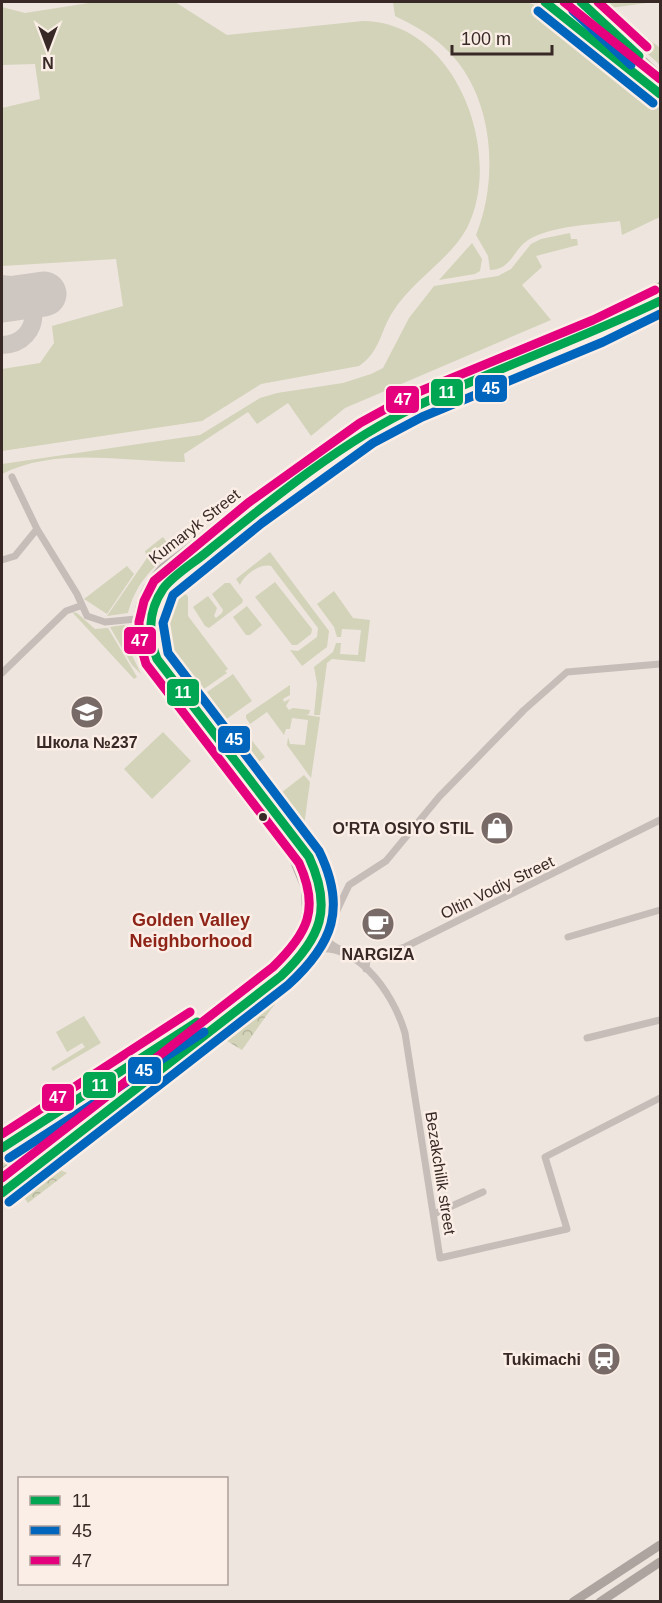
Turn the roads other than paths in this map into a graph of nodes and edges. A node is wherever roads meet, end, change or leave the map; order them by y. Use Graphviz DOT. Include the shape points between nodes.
graph roads {
  1 [pos="545,2"];
  2 [pos="581,2"];
  3 [pos="660,76"];
  4 [pos="660,94"];
  5 [pos="660,286"];
  6 [pos="660,301"];
  7 [pos="563,332"];
  8 [pos="569,343"];
  9 [pos="12,477"];
  10 [pos="247,503"];
  11 [pos="255,513"];
  12 [pos="37,529"];
  13 [pos="2,560"];
  14 [pos="80,606"];
  15 [pos="136,619"];
  16 [pos="660,664"];
  17 [pos="2,673"];
  18 [pos="213,734"];
  19 [pos="204,741"];
  20 [pos="660,820"];
  21 [pos="660,910"];
  22 [pos="320,927"];
  23 [pos="568,937"];
  24 [pos="340,951"];
  25 [pos="304,952"];
  26 [pos="374,952"];
  27 [pos="366,969"];
  28 [pos="225,1004"];
  29 [pos="232,1014"];
  30 [pos="660,1020"];
  31 [pos="587,1038"];
  32 [pos="123,1068"];
  33 [pos="135,1091"];
  34 [pos="660,1098"];
  35 [pos="2,1148"];
  36 [pos="483,1192"];
  37 [pos="2,1193"];
  38 [pos="434,1214"];
  39 [pos="660,1545"];
  40 [pos="660,1562"];
  41 [pos="573,1602"];
  42 [pos="600,1602"];
  1 -- 4 [label="main road"];
  2 -- 3 [label="main road"];
  5 -- 7 [label="main road, Kumaryk Street"];
  6 -- 8 [label="main road, Kumaryk Street"];
  7 -- 8 [label="main road"];
  7 -- 10 [label="main road, Kumaryk Street" via="383,409 331,441"];
  8 -- 11 [label="main road, Kumaryk Street" via="391,419 340,450"];
  9 -- 12 [label="street"];
  10 -- 11 [label="main road"];
  10 -- 15 [label="main road, Kumaryk Street" via="157,574 145,592"];
  11 -- 18 [label="main road, Kumaryk Street" via="173,578 161,592 151,615 151,641 158,660"];
  12 -- 13 [label="street" via="15,556"];
  12 -- 14 [label="street" via="77,594"];
  14 -- 15 [label="street" via="92,620"];
  14 -- 17 [label="street" via="66,611"];
  15 -- 19 [label="main road, Kumaryk Street" via="137,638 146,663"];
  16 -- 22 [label="street" via="567,672 439,797 386,861 349,885 332,923"];
  18 -- 19 [label="main road"];
  18 -- 22 [label="main road, Kumaryk Street" via="313,865 322,896"];
  19 -- 28 [label="main road, Kumaryk Street" via="293,859 306,896 305,919 296,941"];
  20 -- 26 [label="street, Oltin Vodiy Street" via="414,943"];
  21 -- 23 [label="street"];
  22 -- 24 [label="street"];
  22 -- 25 [label="main road, Kumaryk Street"];
  24 -- 25 [label="street, Oltin Vodiy Street"];
  24 -- 26 [label="street, Oltin Vodiy Street"];
  24 -- 27 [label="street, Bezakchilik street"];
  25 -- 29 [label="main road, Kumaryk Street" via="281,976"];
  26 -- 27 [label="street" via="367,959"];
  27 -- 38 [label="street, Bezakchilik street" via="383,985 401,1018"];
  28 -- 29 [label="main road"];
  28 -- 32 [label="main road, Kumaryk Street"];
  29 -- 33 [label="main road, Kumaryk Street"];
  30 -- 31 [label="street"];
  32 -- 33 [label="main road" via="134,1076"];
  32 -- 35 [label="main road, Kumaryk Street"];
  33 -- 37 [label="main road, Kumaryk Street"];
  34 -- 38 [label="street, Bezakchilik street" via="545,1157 567,1229 440,1258"];
  36 -- 38 [label="street"];
  39 -- 41 [label="highway"];
  40 -- 42 [label="highway"];
}
